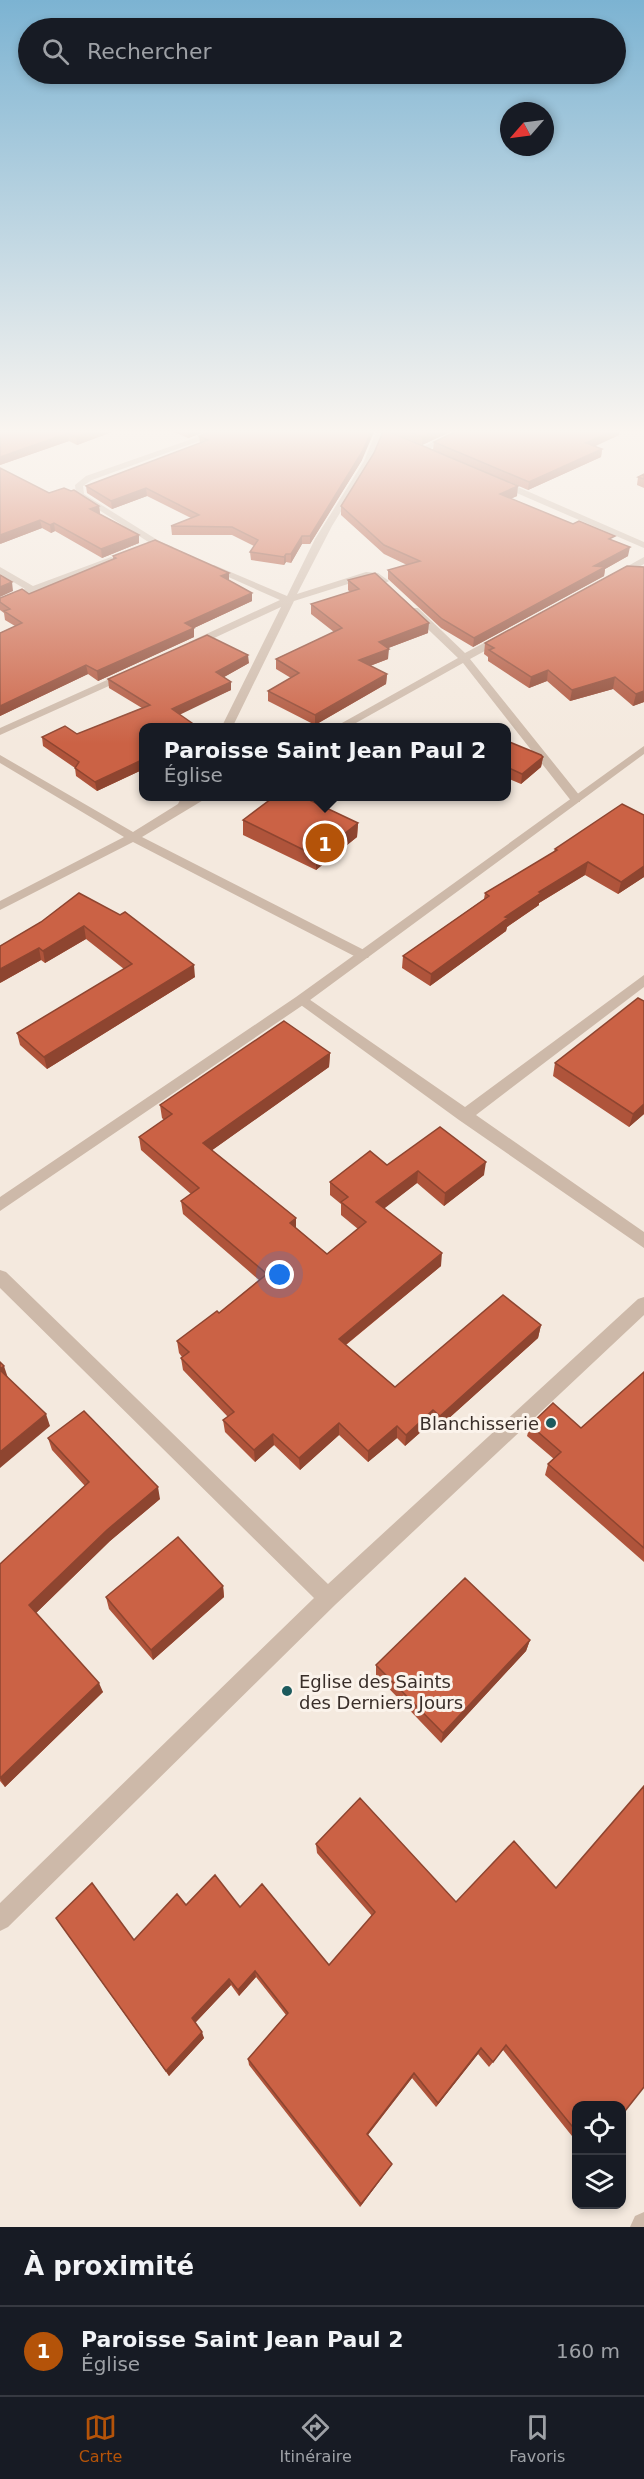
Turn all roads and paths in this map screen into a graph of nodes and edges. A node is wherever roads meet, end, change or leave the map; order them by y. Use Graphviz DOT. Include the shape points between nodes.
graph roads {
  1 [pos="139,536"];
  2 [pos="321,536"];
  3 [pos="623,536"];
  4 [pos="644,545"];
  5 [pos="176,551"];
  6 [pos="117,558"];
  7 [pos="197,560"];
  8 [pos="644,560"];
  9 [pos="0,570"];
  10 [pos="604,582"];
  11 [pos="390,587"];
  12 [pos="33,590"];
  13 [pos="288,600"];
  14 [pos="0,602"];
  15 [pos="406,603"];
  16 [pos="514,631"];
  17 [pos="182,649"];
  18 [pos="464,658"];
  19 [pos="139,669"];
  20 [pos="229,723"];
  21 [pos="347,723"];
  22 [pos="0,732"];
  23 [pos="644,750"];
  24 [pos="0,758"];
  25 [pos="576,799"];
  26 [pos="185,801"];
  27 [pos="133,837"];
  28 [pos="0,906"];
  29 [pos="363,955"];
  30 [pos="644,980"];
  31 [pos="302,1000"];
  32 [pos="464,1116"];
  33 [pos="0,1205"];
  34 [pos="644,1241"];
  35 [pos="0,1276"];
  36 [pos="644,1304"];
  37 [pos="328,1598"];
  38 [pos="0,1919"];
  1 -- 5 [label="street" via="151,544"];
  2 -- 13 [label="street"];
  3 -- 4 [label="street"];
  6 -- 12 [label="street"];
  7 -- 13 [label="street"];
  8 -- 10 [label="street"];
  9 -- 12 [label="street"];
  11 -- 13 [label="street" via="375,575 366,575"];
  12 -- 14 [label="street"];
  13 -- 17 [label="street"];
  13 -- 20 [label="street"];
  15 -- 18 [label="street"];
  16 -- 18 [label="street"];
  18 -- 21 [label="street"];
  18 -- 25 [label="street"];
  19 -- 22 [label="street"];
  23 -- 25 [label="street"];
  24 -- 27 [label="street"];
  25 -- 29 [label="street"];
  26 -- 27 [label="street"];
  27 -- 28 [label="street"];
  27 -- 29 [label="street"];
  29 -- 31 [label="street"];
  30 -- 32 [label="street"];
  31 -- 32 [label="street"];
  31 -- 33 [label="street"];
  32 -- 34 [label="street"];
  35 -- 37 [label="street"];
  36 -- 37 [label="street"];
  37 -- 38 [label="street"];
}
